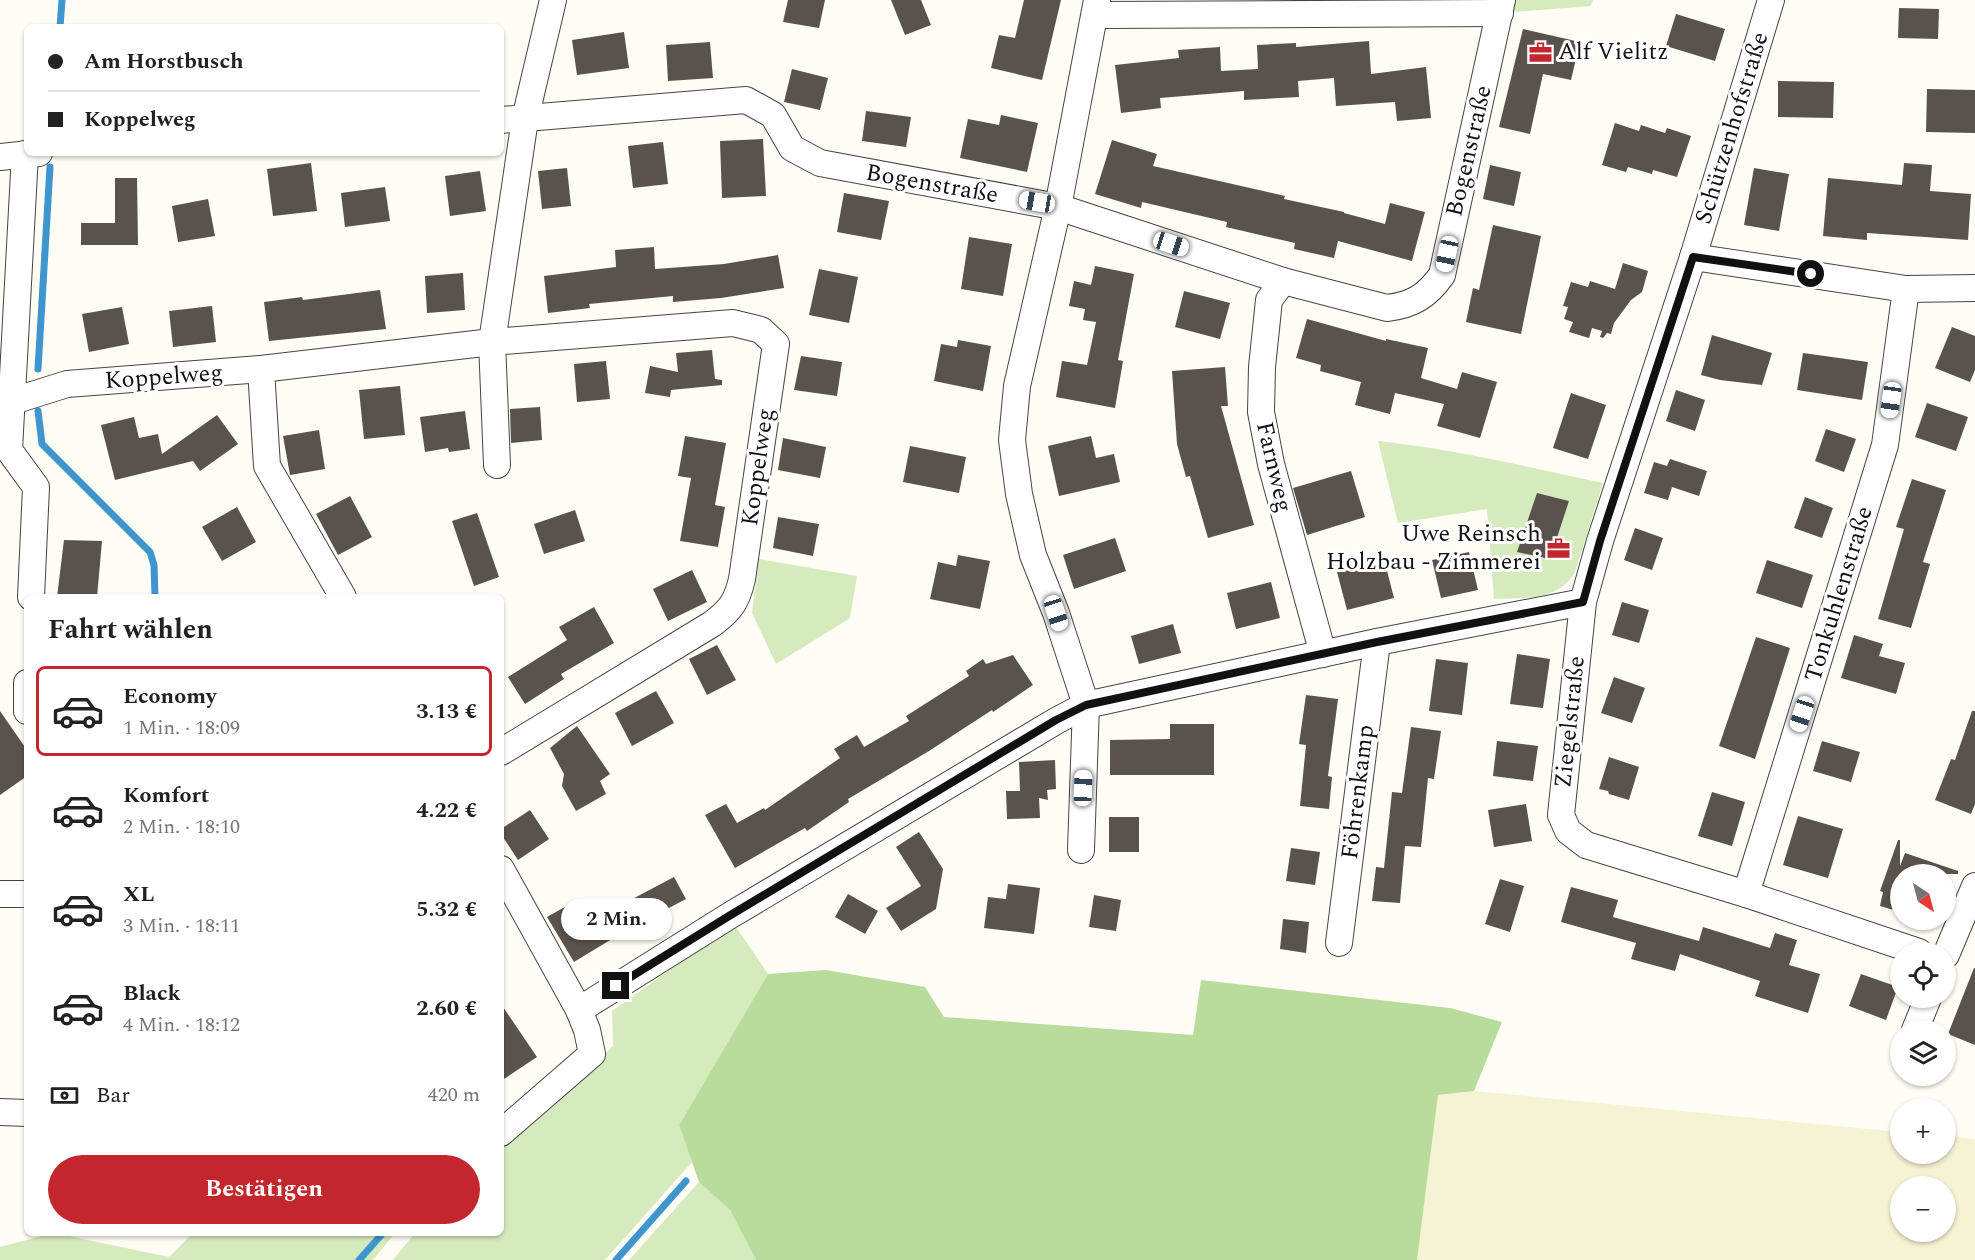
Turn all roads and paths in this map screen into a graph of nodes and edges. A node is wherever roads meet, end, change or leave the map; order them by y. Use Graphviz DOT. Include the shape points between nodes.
graph roads {
  1 [pos="553,0"];
  2 [pos="1771,0"];
  3 [pos="1501,6"];
  4 [pos="1096,8"];
  5 [pos="513,120"];
  6 [pos="21,155"];
  7 [pos="1059,207"];
  8 [pos="1693,257"];
  9 [pos="1283,281"];
  10 [pos="1975,288"];
  11 [pos="1906,289"];
  12 [pos="492,342"];
  13 [pos="261,369"];
  14 [pos="13,401"];
  15 [pos="498,465"];
  16 [pos="31,594"];
  17 [pos="341,594"];
  18 [pos="1583,602"];
  19 [pos="1377,642"];
  20 [pos="1323,654"];
  21 [pos="1086,705"];
  22 [pos="504,750"];
  23 [pos="1081,850"];
  24 [pos="504,874"];
  25 [pos="1975,886"];
  26 [pos="0,894"];
  27 [pos="24,894"];
  28 [pos="1746,894"];
  29 [pos="1890,942"];
  30 [pos="1951,942"];
  31 [pos="1339,943"];
  32 [pos="579,1010"];
  33 [pos="0,1112"];
  34 [pos="24,1113"];
  35 [pos="504,1130"];
  1 -- 5 [label="street"];
  2 -- 8 [label="street, Schützenhofstraße"];
  3 -- 4 [label="street"];
  3 -- 9 [label="street, Bogenstraße" via="1442,275 1430,291 1402,306 1387,308"];
  4 -- 7 [label="street"];
  5 -- 7 [label="street, Bogenstraße" via="746,100 773,115 792,148 820,163"];
  5 -- 12 [label="street"];
  6 -- 14 [label="street"];
  7 -- 9 [label="street, Bogenstraße"];
  7 -- 21 [label="street" via="1017,386 1012,440 1033,555"];
  8 -- 11 [label="street"];
  8 -- 18 [label="street, Ziegelstraße"];
  9 -- 20 [label="street, Farnweg" via="1269,300 1261,412 1271,464"];
  10 -- 11 [label="street"];
  11 -- 28 [label="street, Tonkuhlenstraße" via="1885,445"];
  12 -- 13 [label="street, Koppelweg"];
  12 -- 15 [label="street"];
  12 -- 22 [label="street, Koppelweg" via="733,323 761,330 776,344 737,599 712,624"];
  13 -- 14 [label="street, Koppelweg" via="67,384"];
  13 -- 17 [label="street" via="267,466"];
  14 -- 16 [label="street" via="9,450 36,487"];
  18 -- 19 [label="street"];
  18 -- 28 [label="street, Ziegelstraße" via="1561,814 1568,831 1586,845"];
  19 -- 20 [label="street"];
  19 -- 31 [label="street, Föhrenkamp"];
  20 -- 21 [label="street"];
  21 -- 23 [label="street"];
  21 -- 32 [label="street" via="729,916"];
  24 -- 32 [label="street"];
  25 -- 30 [label="street"];
  26 -- 27 [label="street"];
  28 -- 29 [label="street, Ziegelstraße"];
  32 -- 35 [label="street" via="592,1054"];
  33 -- 34 [label="street"];
}
